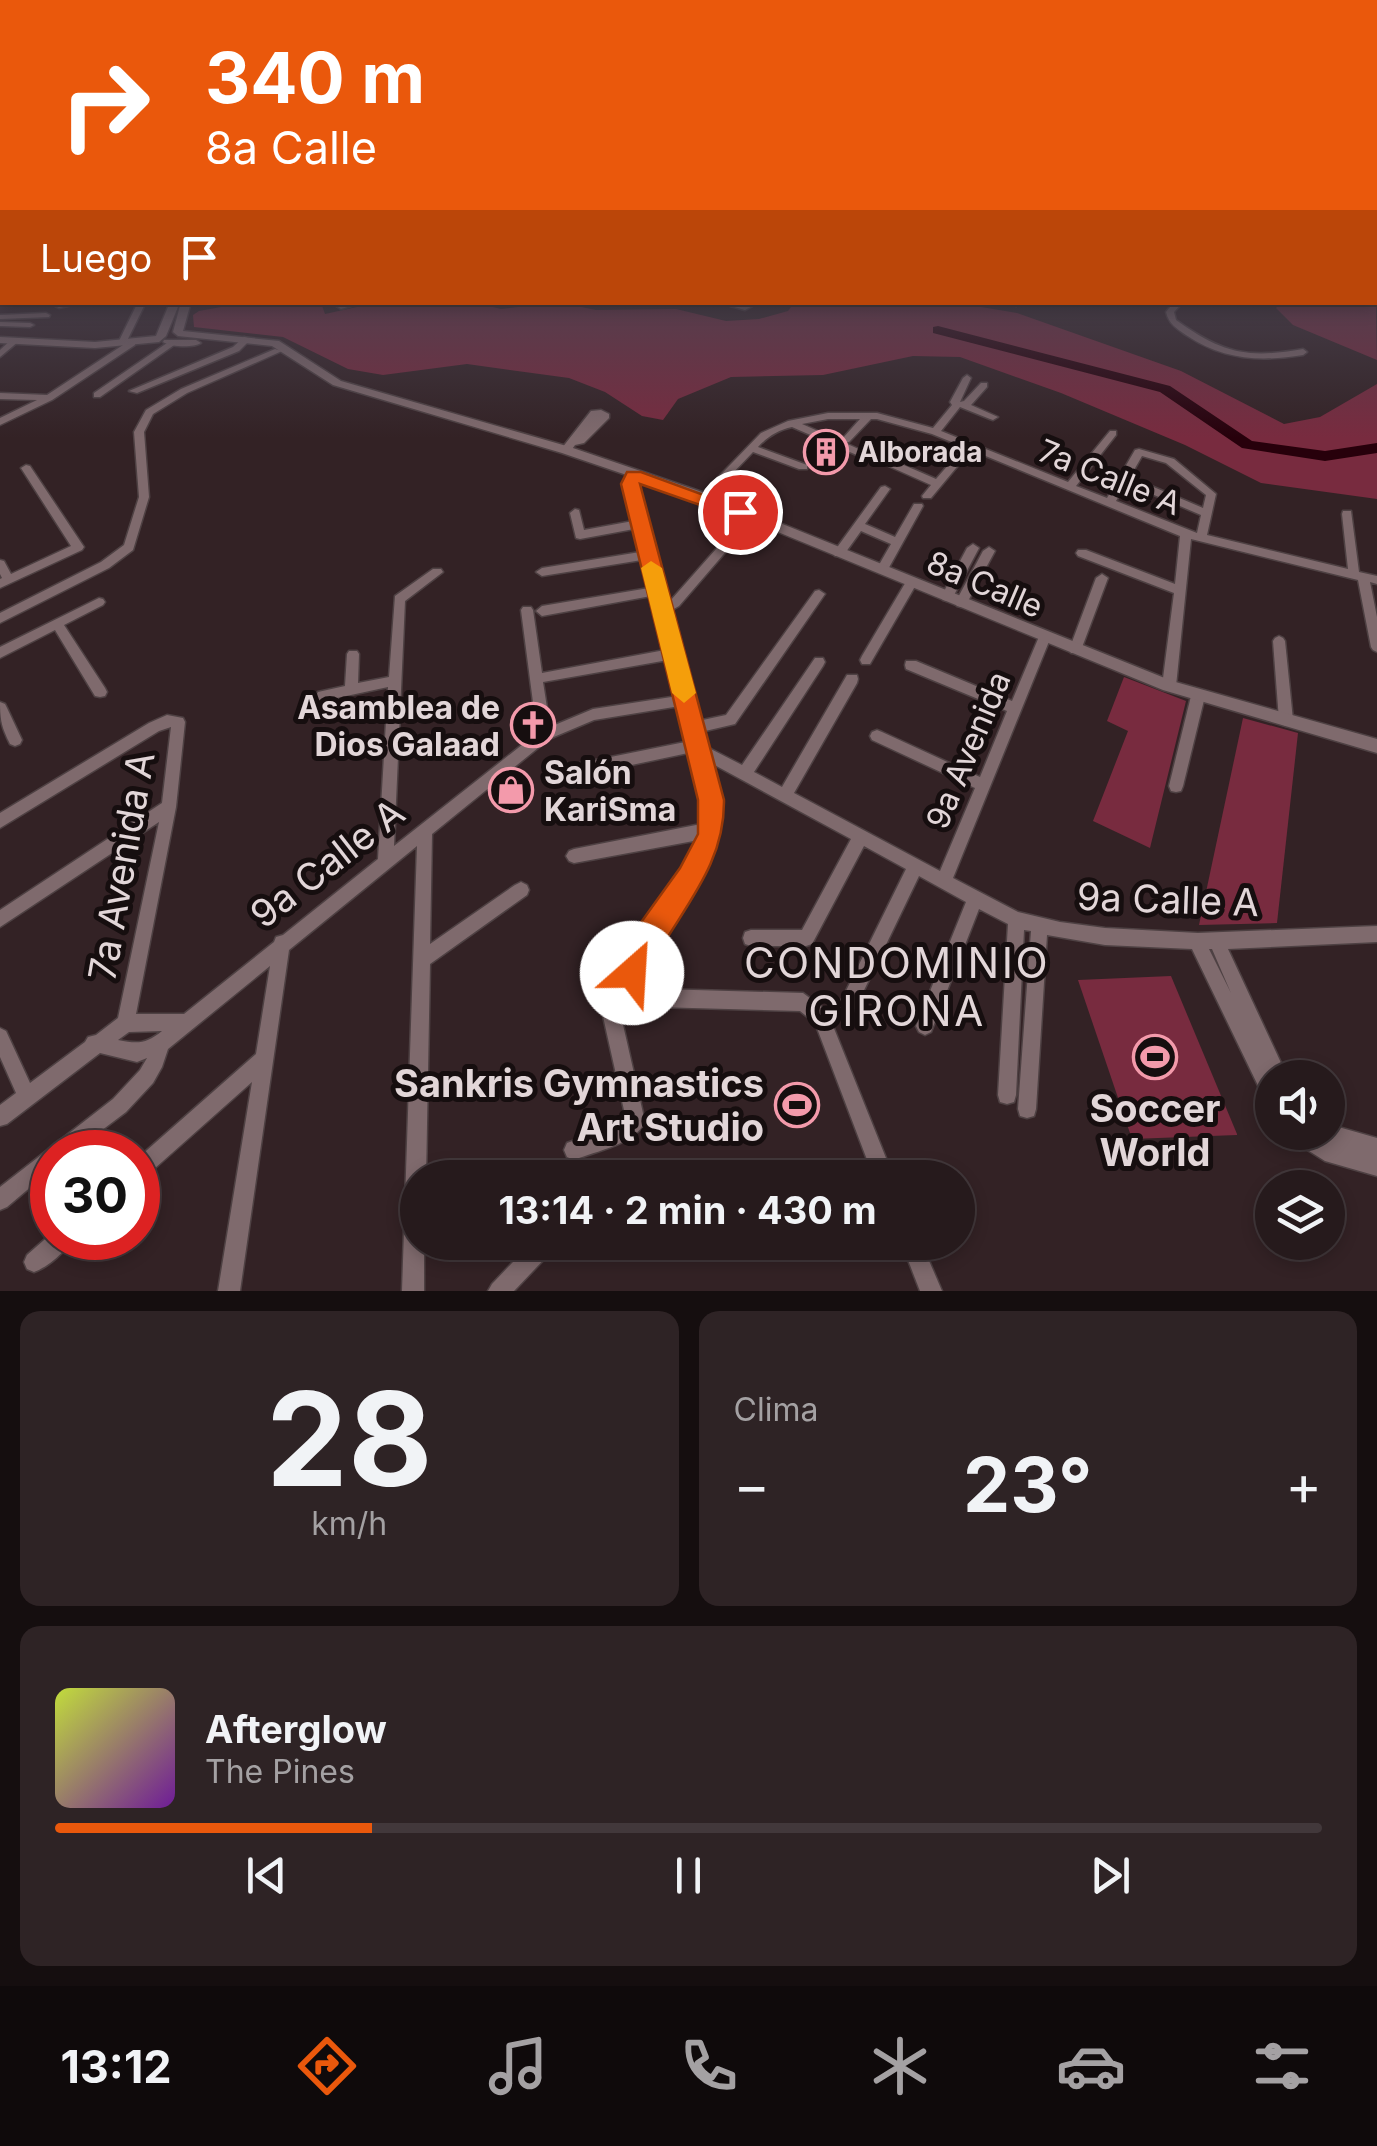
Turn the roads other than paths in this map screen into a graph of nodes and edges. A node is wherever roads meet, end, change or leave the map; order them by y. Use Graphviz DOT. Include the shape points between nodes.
graph roads {
  1 [pos="136,317"];
  2 [pos="172,317"];
  3 [pos="179,317"];
  4 [pos="1171,317"];
  5 [pos="0,320"];
  6 [pos="30,325"];
  7 [pos="170,338"];
  8 [pos="0,340"];
  9 [pos="15,341"];
  10 [pos="244,342"];
  11 [pos="127,343"];
  12 [pos="1304,352"];
  13 [pos="285,353"];
  14 [pos="0,354"];
  15 [pos="967,378"];
  16 [pos="984,385"];
  17 [pos="10,386"];
  18 [pos="134,390"];
  19 [pos="0,395"];
  20 [pos="96,395"];
  21 [pos="50,398"];
  22 [pos="960,405"];
  23 [pos="868,416"];
  24 [pos="993,417"];
  25 [pos="0,422"];
  26 [pos="791,424"];
  27 [pos="936,432"];
  28 [pos="1113,433"];
  29 [pos="846,440"];
  30 [pos="969,447"];
  31 [pos="750,448"];
  32 [pos="860,453"];
  33 [pos="879,458"];
  34 [pos="803,467"];
  35 [pos="26,468"];
  36 [pos="634,476"];
  37 [pos="1123,478"];
  38 [pos="938,484"];
  39 [pos="1069,488"];
  40 [pos="885,490"];
  41 [pos="704,497"];
  42 [pos="1112,498"];
  43 [pos="575,513"];
  44 [pos="1208,514"];
  45 [pos="1348,514"];
  46 [pos="639,524"];
  47 [pos="743,526"];
  48 [pos="859,526"];
  49 [pos="1186,534"];
  50 [pos="1201,538"];
  51 [pos="898,542"];
  52 [pos="973,548"];
  53 [pos="989,551"];
  54 [pos="838,553"];
  55 [pos="648,554"];
  56 [pos="1082,554"];
  57 [pos="0,564"];
  58 [pos="882,570"];
  59 [pos="437,572"];
  60 [pos="542,572"];
  61 [pos="1365,577"];
  62 [pos="1102,578"];
  63 [pos="4,582"];
  64 [pos="911,583"];
  65 [pos="1179,590"];
  66 [pos="657,591"];
  67 [pos="819,594"];
  68 [pos="954,600"];
  69 [pos="99,602"];
  70 [pos="662,610"];
  71 [pos="0,618"];
  72 [pos="57,624"];
  73 [pos="1044,639"];
  74 [pos="1279,641"];
  75 [pos="1377,647"];
  76 [pos="1075,650"];
  77 [pos="0,653"];
  78 [pos="354,654"];
  79 [pos="673,654"];
  80 [pos="866,660"];
  81 [pos="819,662"];
  82 [pos="910,665"];
  83 [pos="545,677"];
  84 [pos="852,678"];
  85 [pos="394,680"];
  86 [pos="1169,686"];
  87 [pos="351,689"];
  88 [pos="100,692"];
  89 [pos="324,696"];
  90 [pos="1198,696"];
  91 [pos="686,700"];
  92 [pos="0,708"];
  93 [pos="1015,708"];
  94 [pos="1286,720"];
  95 [pos="694,728"];
  96 [pos="544,735"];
  97 [pos="876,736"];
  98 [pos="16,740"];
  99 [pos="1377,746"];
  100 [pos="700,748"];
  101 [pos="558,764"];
  102 [pos="744,774"];
  103 [pos="983,785"];
  104 [pos="1176,786"];
  105 [pos="784,796"];
  106 [pos="169,807"];
  107 [pos="0,821"];
  108 [pos="424,830"];
  109 [pos="711,835"];
  110 [pos="860,838"];
  111 [pos="574,856"];
  112 [pos="386,860"];
  113 [pos="915,868"];
  114 [pos="943,882"];
  115 [pos="521,890"];
  116 [pos="975,900"];
  117 [pos="0,919"];
  118 [pos="1016,920"];
  119 [pos="1039,926"];
  120 [pos="1377,934"];
  121 [pos="752,938"];
  122 [pos="1196,940"];
  123 [pos="1216,940"];
  124 [pos="282,943"];
  125 [pos="422,960"];
  126 [pos="632,973"];
  127 [pos="1219,990"];
  128 [pos="1240,993"];
  129 [pos="848,1005"];
  130 [pos="184,1022"];
  131 [pos="126,1023"];
  132 [pos="924,1026"];
  133 [pos="0,1037"];
  134 [pos="94,1043"];
  135 [pos="160,1044"];
  136 [pos="264,1059"];
  137 [pos="1255,1060"];
  138 [pos="1271,1060"];
  139 [pos="1007,1095"];
  140 [pos="27,1096"];
  141 [pos="1027,1109"];
  142 [pos="0,1117"];
  143 [pos="86,1130"];
  144 [pos="1345,1139"];
  145 [pos="1377,1148"];
  146 [pos="574,1150"];
  147 [pos="1326,1150"];
  148 [pos="160,1151"];
  149 [pos="877,1160"];
  150 [pos="1377,1166"];
  151 [pos="30,1175"];
  152 [pos="0,1200"];
  153 [pos="36,1260"];
  154 [pos="529,1260"];
  155 [pos="918,1260"];
  156 [pos="34,1262"];
  157 [pos="229,1291"];
  158 [pos="413,1291"];
  159 [pos="499,1291"];
  160 [pos="931,1291"];
  1 -- 11 [label="street"];
  2 -- 7 [label="street"];
  3 -- 7 [label="street"];
  4 -- 12 [label="street" via="1228,352 1271,360"];
  5 -- 6 [label="street"];
  7 -- 10 [label="street, 8a Calle"];
  7 -- 11 [label="street, 8a Calle"];
  7 -- 20 [label="street"];
  8 -- 9 [label="street, 8a Calle"];
  9 -- 11 [label="street, 8a Calle"];
  9 -- 14 [label="street"];
  10 -- 13 [label="street, 8a Calle"];
  10 -- 13 [label="street, 8a Calle" via="260,340"];
  10 -- 18 [label="street"];
  11 -- 21 [label="street"];
  13 -- 36 [label="street, 8a Calle" via="321,379 572,450"];
  13 -- 71 [label="street" via="184,390 149,412 139,432 144,497 129,547"];
  15 -- 22 [label="street" via="955,402"];
  16 -- 22 [label="street"];
  17 -- 19 [label="street"];
  19 -- 21 [label="street"];
  21 -- 25 [label="street"];
  22 -- 24 [label="street"];
  22 -- 27 [label="street"];
  23 -- 26 [label="street, 7a Calle A"];
  23 -- 27 [label="street, 7a Calle A"];
  23 -- 29 [label="street"];
  26 -- 31 [label="street, 7a Calle A"];
  26 -- 32 [label="street"];
  27 -- 30 [label="street, 7a Calle A"];
  28 -- 39 [label="street"];
  30 -- 38 [label="street"];
  30 -- 39 [label="street, 7a Calle A"];
  31 -- 34 [label="street"];
  31 -- 41 [label="street, 7a Calle A"];
  33 -- 38 [label="street"];
  35 -- 63 [label="street" via="78,546"];
  36 -- 41 [label="street, 8a Calle"];
  36 -- 46 [label="street"];
  37 -- 42 [label="street"];
  37 -- 44 [label="street"];
  37 -- 44 [label="street" via="1139,452 1170,461 1205,485 1211,494"];
  38 -- 51 [label="street"];
  39 -- 49 [label="street, 7a Calle A"];
  40 -- 48 [label="street"];
  41 -- 54 [label="street, 8a Calle"];
  43 -- 46 [label="street" via="580,535"];
  44 -- 50 [label="street"];
  45 -- 61 [label="street"];
  46 -- 55 [label="street"];
  47 -- 70 [label="street" via="676,603"];
  48 -- 51 [label="street"];
  48 -- 54 [label="street"];
  49 -- 50 [label="street, 7a Calle A"];
  49 -- 65 [label="street"];
  50 -- 61 [label="street, 7a Calle A"];
  51 -- 58 [label="street"];
  52 -- 68 [label="street"];
  53 -- 68 [label="street"];
  54 -- 58 [label="street, 8a Calle"];
  55 -- 60 [label="street"];
  55 -- 66 [label="street"];
  56 -- 65 [label="street"];
  57 -- 63 [label="street"];
  58 -- 64 [label="street, 8a Calle"];
  59 -- 85 [label="street" via="399,598"];
  61 -- 75 [label="street"];
  62 -- 76 [label="street"];
  64 -- 68 [label="street, 8a Calle"];
  64 -- 80 [label="street"];
  65 -- 86 [label="street"];
  66 -- 70 [label="street"];
  66 -- 96 [label="street" via="534,610"];
  67 -- 95 [label="street" via="730,720"];
  68 -- 73 [label="street, 8a Calle"];
  69 -- 72 [label="street"];
  70 -- 79 [label="street"];
  72 -- 77 [label="street"];
  72 -- 88 [label="street"];
  73 -- 76 [label="street, 8a Calle"];
  73 -- 93 [label="street, 9a Avenida"];
  74 -- 94 [label="street"];
  76 -- 86 [label="street, 8a Calle"];
  78 -- 87 [label="street"];
  79 -- 83 [label="street"];
  79 -- 91 [label="street"];
  81 -- 102 [label="street"];
  82 -- 93 [label="street"];
  84 -- 105 [label="street"];
  85 -- 87 [label="street"];
  85 -- 112 [label="street"];
  86 -- 90 [label="street, 8a Calle"];
  87 -- 89 [label="street"];
  90 -- 94 [label="street, 8a Calle"];
  90 -- 104 [label="street"];
  91 -- 95 [label="street"];
  91 -- 96 [label="street, 9a Calle A" via="593,715"];
  92 -- 98 [label="street"];
  93 -- 103 [label="street, 9a Avenida"];
  94 -- 99 [label="street, 8a Calle"];
  95 -- 100 [label="street"];
  96 -- 108 [label="street, 9a Calle A"];
  97 -- 103 [label="street"];
  100 -- 101 [label="street" via="570,772"];
  100 -- 102 [label="street, 9a Calle A"];
  100 -- 109 [label="street"];
  102 -- 105 [label="street, 9a Calle A"];
  103 -- 114 [label="street, 9a Avenida"];
  105 -- 110 [label="street, 9a Calle A"];
  106 -- 107 [label="street, 7a Avenida A" via="174,719"];
  106 -- 117 [label="street"];
  106 -- 131 [label="street, 7a Avenida A"];
  108 -- 112 [label="street, 9a Calle A"];
  108 -- 125 [label="street"];
  109 -- 111 [label="street" via="696,832"];
  109 -- 126 [label="street"];
  110 -- 113 [label="street, 9a Calle A"];
  110 -- 121 [label="street" via="806,938"];
  112 -- 124 [label="street, 9a Calle A"];
  113 -- 114 [label="street, 9a Calle A"];
  113 -- 129 [label="street"];
  114 -- 116 [label="street, 9a Calle A"];
  115 -- 125 [label="street"];
  116 -- 118 [label="street, 9a Calle A"];
  116 -- 132 [label="street"];
  118 -- 119 [label="street, 9a Calle A"];
  118 -- 139 [label="street"];
  119 -- 122 [label="street, 9a Calle A"];
  119 -- 141 [label="street"];
  120 -- 123 [label="street, 9a Calle A"];
  122 -- 123 [label="street, 9a Calle A"];
  122 -- 127 [label="street"];
  123 -- 128 [label="street"];
  124 -- 130 [label="street, 9a Calle A"];
  124 -- 136 [label="street"];
  125 -- 158 [label="street"];
  126 -- 146 [label="street" via="608,977 604,985 636,1122"];
  126 -- 149 [label="street" via="656,998 803,1002 821,1017"];
  127 -- 128 [label="street"];
  127 -- 137 [label="street"];
  128 -- 138 [label="street"];
  130 -- 131 [label="street, 7a Avenida A"];
  130 -- 135 [label="street, 9a Calle A"];
  131 -- 134 [label="street"];
  133 -- 140 [label="street"];
  134 -- 135 [label="street" via="138,1053"];
  134 -- 140 [label="street"];
  135 -- 143 [label="street, 9a Calle A" via="157,1064 142,1084"];
  136 -- 148 [label="street"];
  136 -- 157 [label="street"];
  140 -- 142 [label="street"];
  144 -- 145 [label="street"];
  147 -- 150 [label="street"];
  151 -- 152 [label="street, 9a Calle A"];
  153 -- 156 [label="street"];
  154 -- 159 [label="street"];
  155 -- 160 [label="street"];
}
